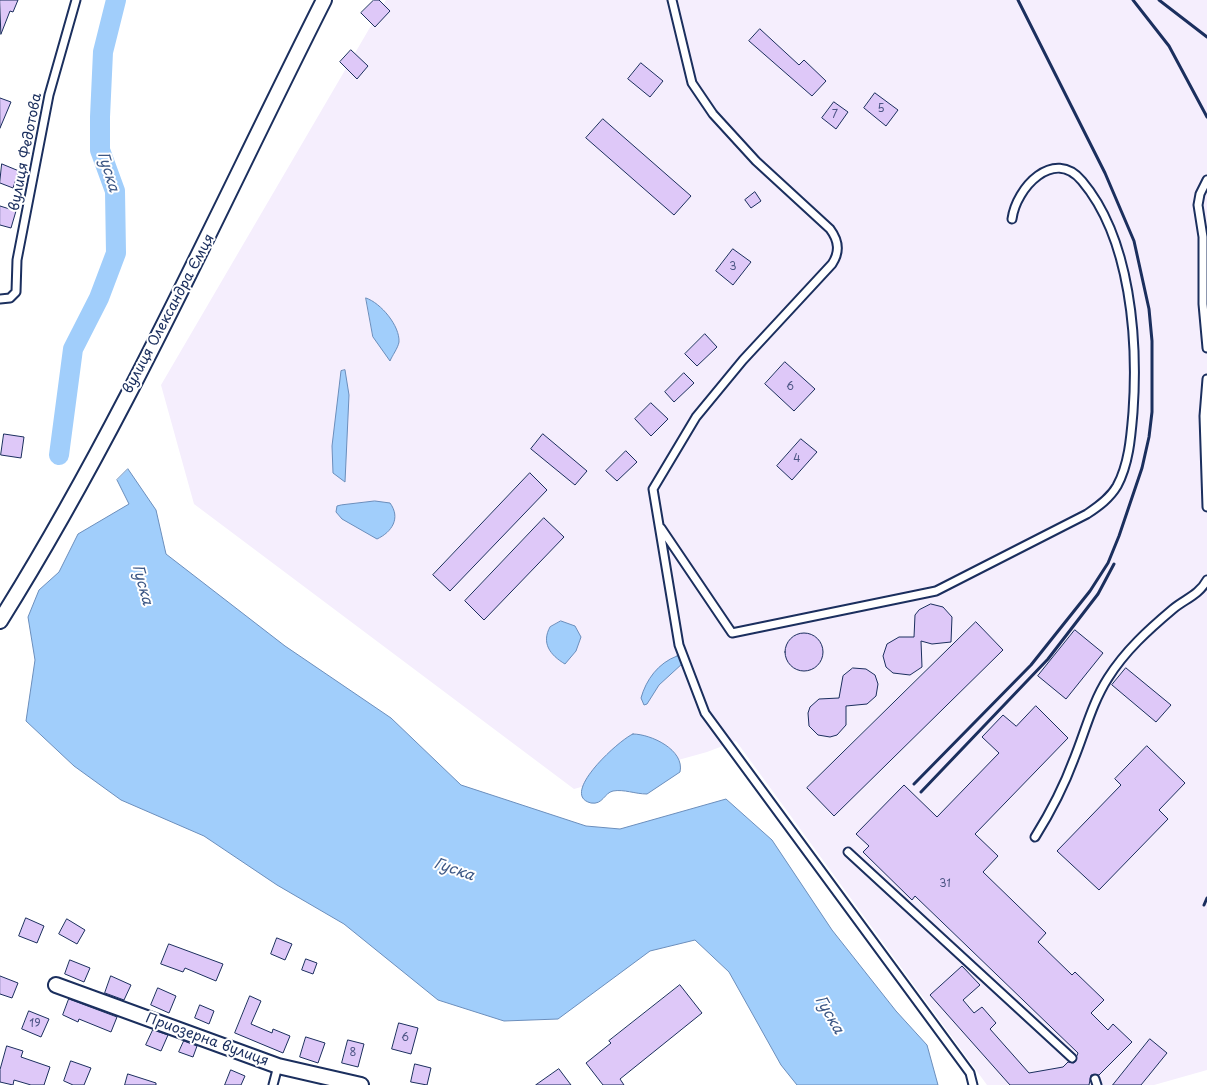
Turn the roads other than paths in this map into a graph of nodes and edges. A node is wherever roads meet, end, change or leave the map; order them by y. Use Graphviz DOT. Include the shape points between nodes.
graph roads {
  1 [pos="76,0"];
  2 [pos="324,0"];
  3 [pos="672,0"];
  4 [pos="1207,180"];
  5 [pos="1012,218"];
  6 [pos="0,299"];
  7 [pos="1207,348"];
  8 [pos="1207,379"];
  9 [pos="1207,507"];
  10 [pos="659,525"];
  11 [pos="1207,580"];
  12 [pos="0,621"];
  13 [pos="1036,837"];
  14 [pos="848,852"];
  15 [pos="56,985"];
  16 [pos="1072,1058"];
  17 [pos="278,1066"];
  18 [pos="273,1085"];
  19 [pos="361,1085"];
  20 [pos="973,1085"];
  1 -- 6 [label="lane, вулиця Федотова" via="50,95 18,260 16,292 10,298"];
  2 -- 12 [label="street, вулиця Олександра Ємця" via="207,243 46,548"];
  3 -- 10 [label="lane" via="692,83 713,114 756,161 830,229 838,249 832,264 743,360 696,417 653,489"];
  4 -- 7 [label="lane" via="1198,205 1203,237"];
  5 -- 10 [label="lane" via="1018,197 1034,177 1057,168 1069,170 1081,179 1094,197 1115,244 1133,330 1135,386 1123,470 1117,485 1103,502 1088,514 936,591 732,633"];
  8 -- 9 [label="lane" via="1204,425"];
  10 -- 20 [label="lane" via="680,644 705,714 970,1073"];
  11 -- 13 [label="lane" via="1199,591 1146,632 1108,679 1066,778"];
  14 -- 16 [label="lane"];
  15 -- 17 [label="street, Приозерна вулиця"];
  17 -- 18 [label="lane"];
  17 -- 19 [label="street, Приозерна вулиця"];
}
